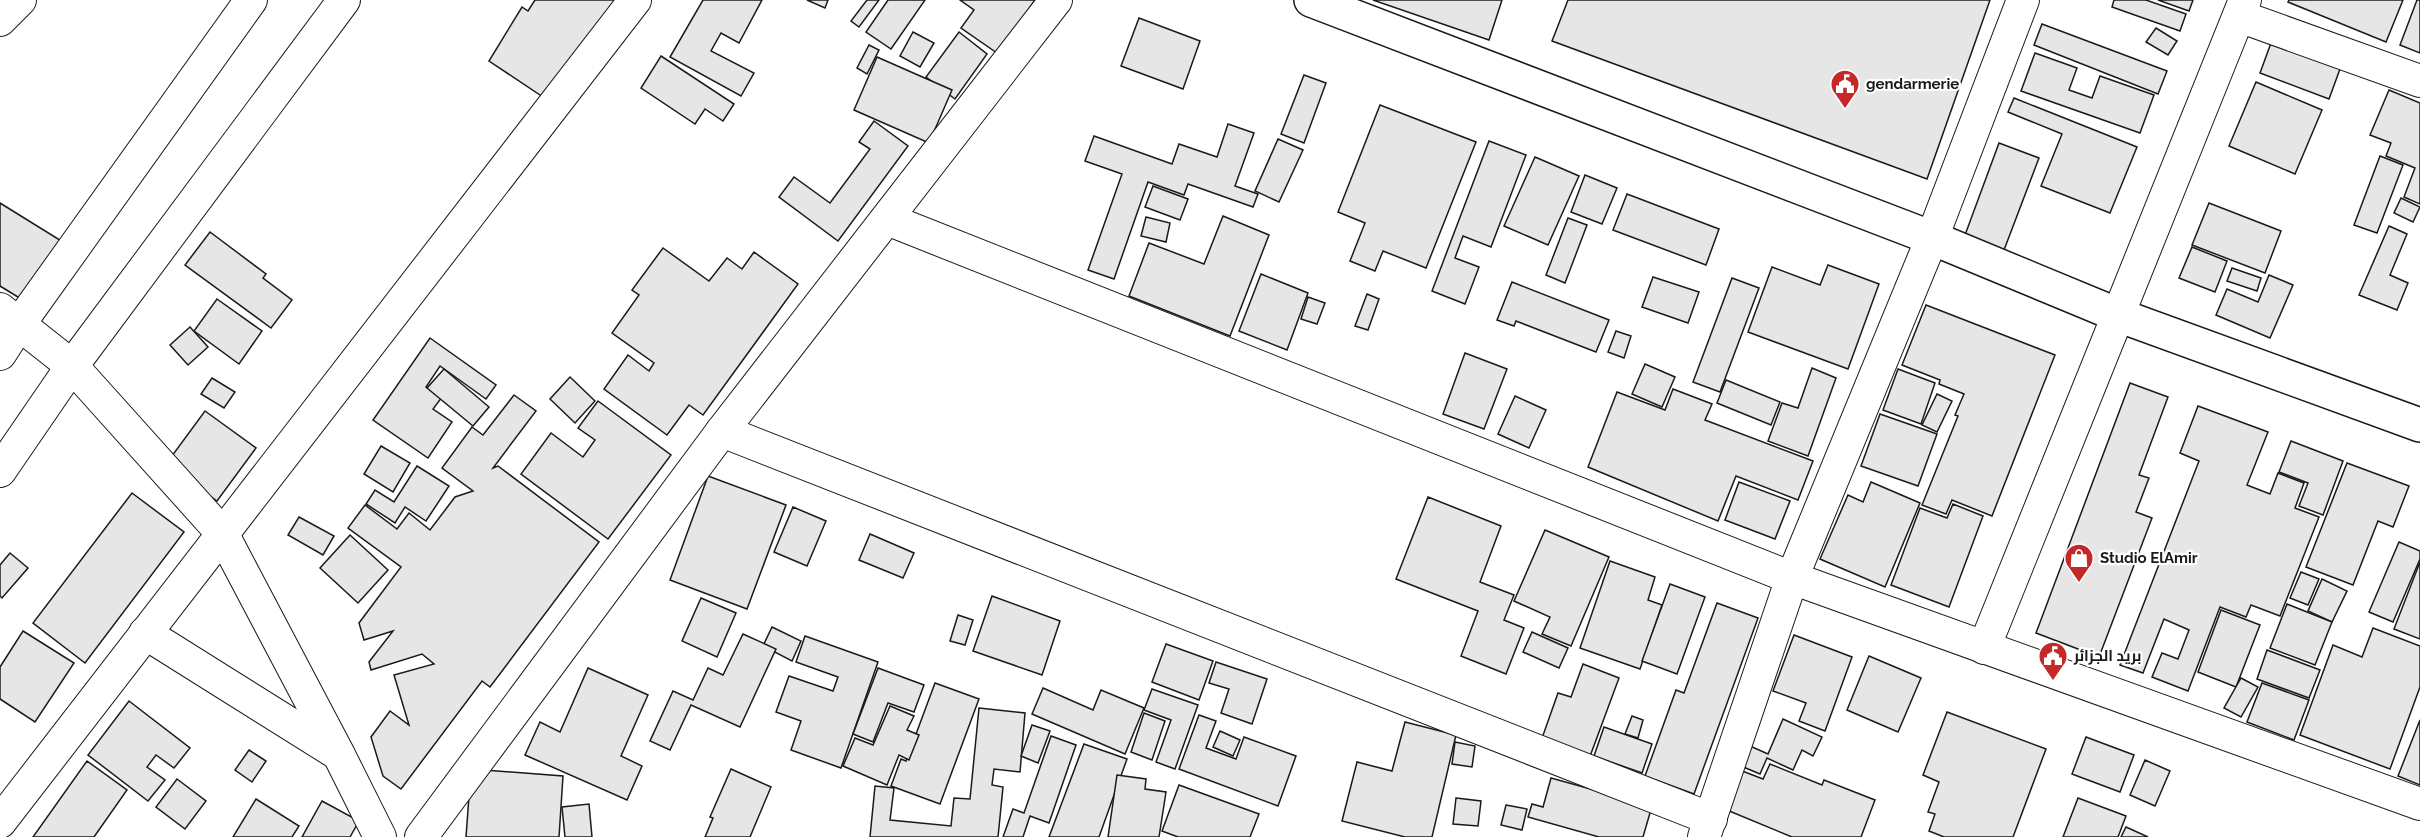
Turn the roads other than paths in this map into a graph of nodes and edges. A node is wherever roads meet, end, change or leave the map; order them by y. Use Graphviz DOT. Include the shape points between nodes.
graph roads {
  1 [pos="20,0"];
  2 [pos="251,0"];
  3 [pos="343,0"];
  4 [pos="635,0"];
  5 [pos="1056,0"];
  6 [pos="1311,0"];
  7 [pos="2023,0"];
  8 [pos="2242,8"];
  9 [pos="0,20"];
  10 [pos="2420,81"];
  11 [pos="886,219"];
  12 [pos="1932,238"];
  13 [pos="2118,315"];
  14 [pos="10,316"];
  15 [pos="0,354"];
  16 [pos="72,366"];
  17 [pos="2420,425"];
  18 [pos="723,431"];
  19 [pos="0,471"];
  20 [pos="222,533"];
  21 [pos="1792,578"];
  22 [pos="145,633"];
  23 [pos="1984,648"];
  24 [pos="339,755"];
  25 [pos="2420,804"];
  26 [pos="0,822"];
  27 [pos="1708,828"];
  28 [pos="380,837"];
  29 [pos="421,837"];
  1 -- 9 [label="street"];
  2 -- 14 [label="street"];
  3 -- 16 [label="street"];
  4 -- 20 [label="street"];
  5 -- 11 [label="street"];
  6 -- 12 [label="main road"];
  7 -- 12 [label="street"];
  8 -- 10 [label="street"];
  8 -- 13 [label="street"];
  11 -- 18 [label="street"];
  11 -- 21 [label="street"];
  12 -- 13 [label="main road"];
  12 -- 21 [label="street"];
  13 -- 17 [label="main road"];
  13 -- 23 [label="street"];
  14 -- 15 [label="street"];
  14 -- 16 [label="street"];
  16 -- 19 [label="street"];
  16 -- 20 [label="street"];
  18 -- 27 [label="street"];
  18 -- 29 [label="street"];
  20 -- 22 [label="street"];
  20 -- 24 [label="street"];
  21 -- 23 [label="street"];
  21 -- 27 [label="street"];
  22 -- 24 [label="street"];
  22 -- 26 [label="street"];
  23 -- 25 [label="street"];
  24 -- 28 [label="street"];
}
